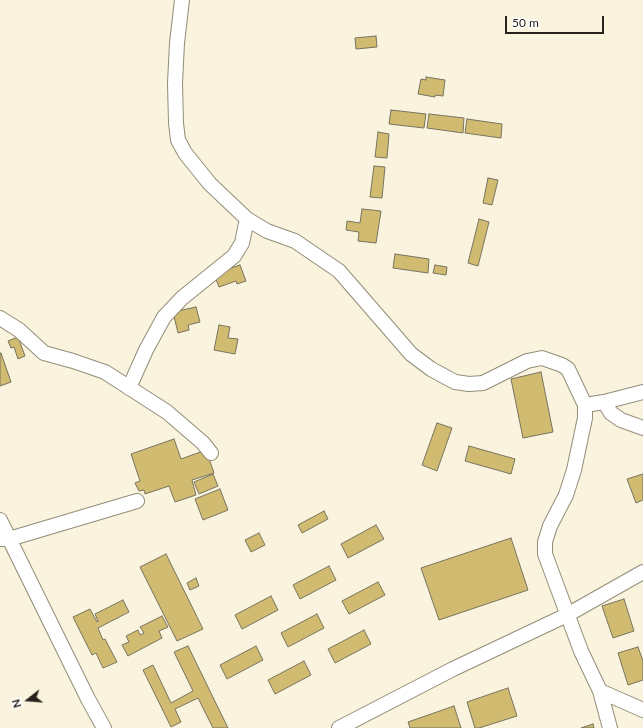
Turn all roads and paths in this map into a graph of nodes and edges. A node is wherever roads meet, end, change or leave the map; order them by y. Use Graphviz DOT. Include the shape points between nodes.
graph roads {
  1 [pos="182,0"];
  2 [pos="247,219"];
  3 [pos="0,318"];
  4 [pos="129,388"];
  5 [pos="643,392"];
  6 [pos="604,402"];
  7 [pos="585,405"];
  8 [pos="643,428"];
  9 [pos="212,453"];
  10 [pos="137,501"];
  11 [pos="0,520"];
  12 [pos="4,539"];
  13 [pos="643,572"];
  14 [pos="567,615"];
  15 [pos="600,691"];
  16 [pos="643,710"];
  17 [pos="104,728"];
  18 [pos="339,728"];
  19 [pos="610,728"];
  1 -- 2 [label="lane" via="175,83 178,140 210,184"];
  2 -- 4 [label="lane" via="242,243 234,256 182,298 164,317"];
  2 -- 7 [label="lane" via="267,231 295,241 339,271 411,354 431,369 455,382 469,384 483,382 527,361 542,358 562,364 568,369"];
  3 -- 4 [label="lane" via="19,330 44,353 105,372"];
  4 -- 9 [label="lane" via="167,412"];
  5 -- 6 [label="lane"];
  6 -- 7 [label="lane"];
  6 -- 8 [label="lane" via="611,413 621,420"];
  7 -- 14 [label="lane" via="585,418 574,470 545,542 545,554"];
  10 -- 12 [label="lane"];
  11 -- 12 [label="lane"];
  12 -- 17 [label="lane"];
  13 -- 14 [label="lane"];
  14 -- 15 [label="lane"];
  14 -- 18 [label="lane" via="453,669"];
  15 -- 16 [label="lane"];
  15 -- 19 [label="lane"];
}
